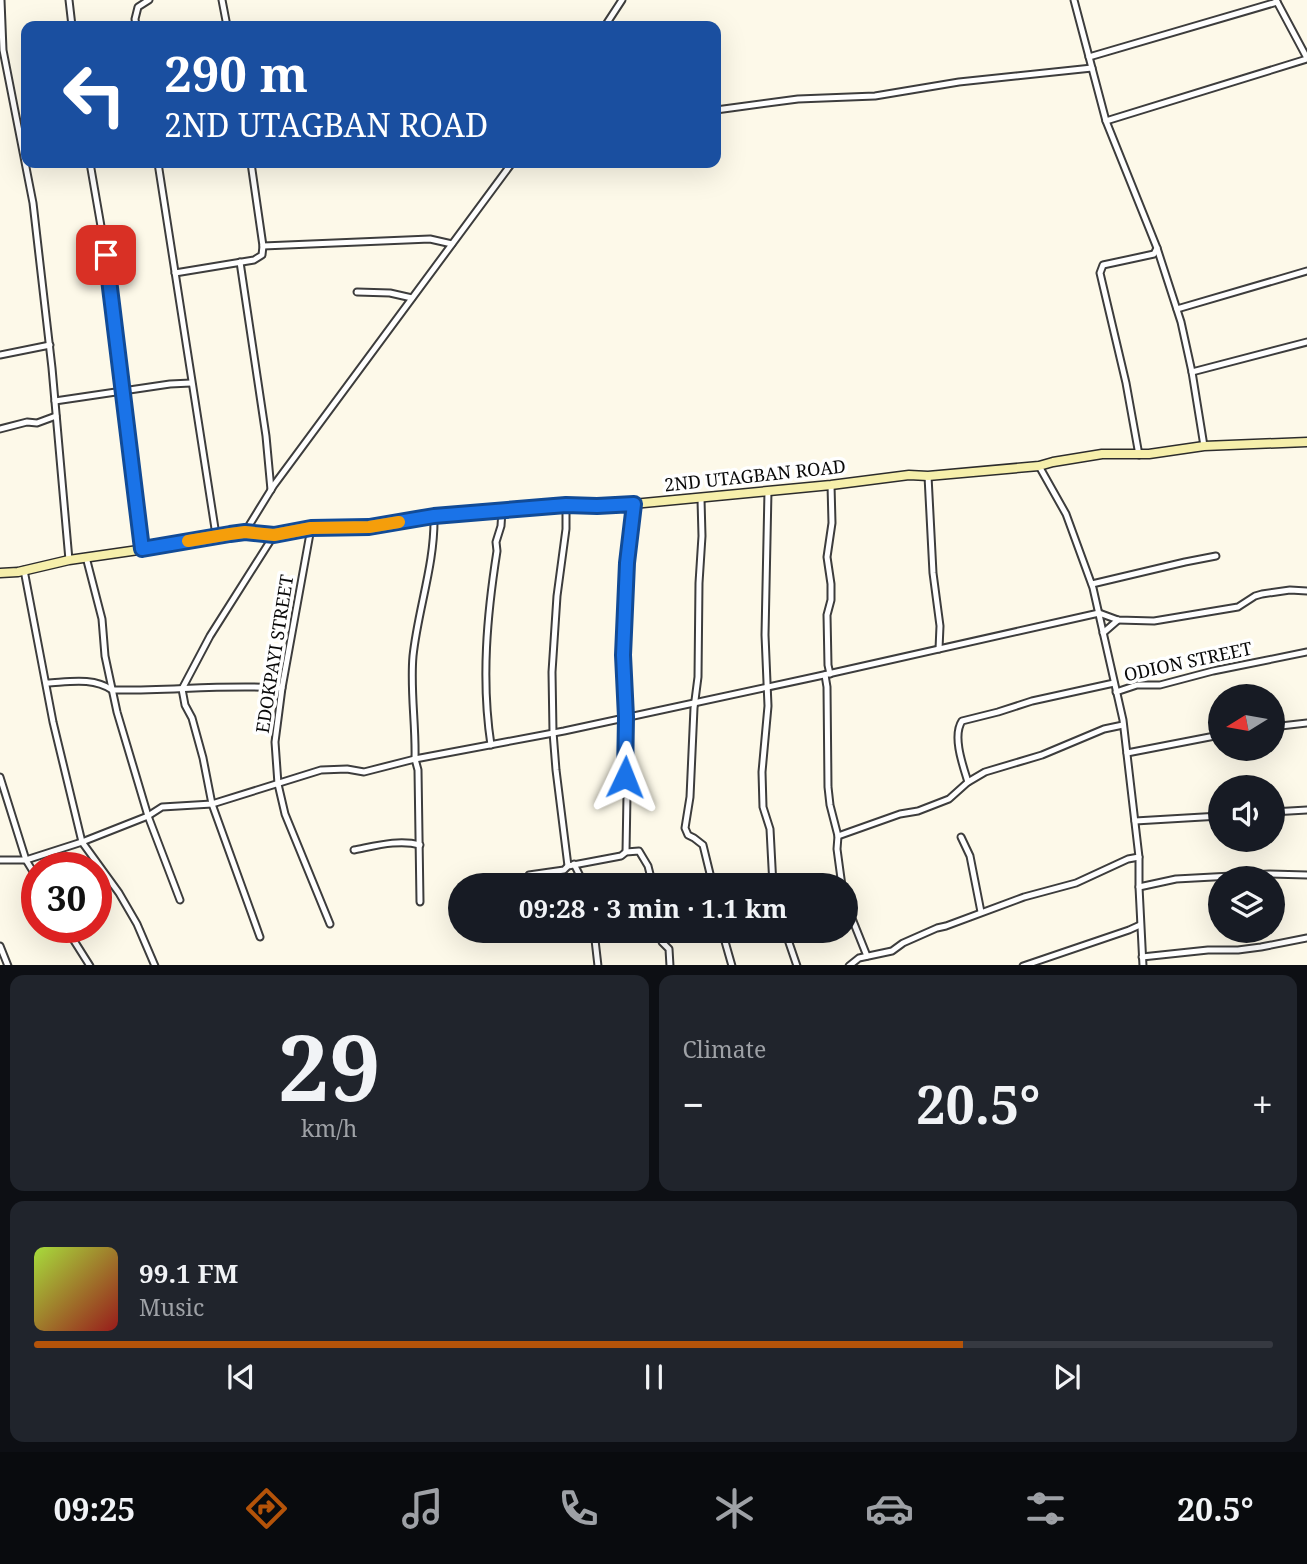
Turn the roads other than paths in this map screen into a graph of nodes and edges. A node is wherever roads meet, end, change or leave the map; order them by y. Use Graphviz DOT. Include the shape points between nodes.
graph roads {
  1 [pos="1,0"];
  2 [pos="69,0"];
  3 [pos="149,0"];
  4 [pos="222,0"];
  5 [pos="622,0"];
  6 [pos="1074,0"];
  7 [pos="1277,1"];
  8 [pos="71,21"];
  9 [pos="135,21"];
  10 [pos="226,21"];
  11 [pos="608,21"];
  12 [pos="1089,57"];
  13 [pos="1307,58"];
  14 [pos="1092,68"];
  15 [pos="721,109"];
  16 [pos="1106,121"];
  17 [pos="21,142"];
  18 [pos="26,168"];
  19 [pos="91,168"];
  20 [pos="159,168"];
  21 [pos="252,168"];
  22 [pos="508,168"];
  23 [pos="452,244"];
  24 [pos="263,246"];
  25 [pos="1157,248"];
  26 [pos="240,262"];
  27 [pos="1307,271"];
  28 [pos="175,272"];
  29 [pos="357,292"];
  30 [pos="412,298"];
  31 [pos="1177,309"];
  32 [pos="1307,342"];
  33 [pos="50,345"];
  34 [pos="0,355"];
  35 [pos="1192,372"];
  36 [pos="191,383"];
  37 [pos="123,392"];
  38 [pos="55,401"];
  39 [pos="56,416"];
  40 [pos="0,429"];
  41 [pos="1307,442"];
  42 [pos="1203,446"];
  43 [pos="1139,455"];
  44 [pos="1039,466"];
  45 [pos="928,476"];
  46 [pos="831,485"];
  47 [pos="271,490"];
  48 [pos="768,491"];
  49 [pos="701,499"];
  50 [pos="634,504"];
  51 [pos="566,505"];
  52 [pos="502,510"];
  53 [pos="434,516"];
  54 [pos="311,528"];
  55 [pos="245,532"];
  56 [pos="216,535"];
  57 [pos="274,535"];
  58 [pos="142,549"];
  59 [pos="1216,556"];
  60 [pos="86,557"];
  61 [pos="69,560"];
  62 [pos="24,570"];
  63 [pos="0,573"];
  64 [pos="1091,584"];
  65 [pos="1307,591"];
  66 [pos="1099,613"];
  67 [pos="1118,621"];
  68 [pos="1104,634"];
  69 [pos="939,649"];
  70 [pos="1307,652"];
  71 [pos="828,674"];
  72 [pos="1114,682"];
  73 [pos="47,683"];
  74 [pos="766,687"];
  75 [pos="282,688"];
  76 [pos="112,690"];
  77 [pos="182,690"];
  78 [pos="1116,692"];
  79 [pos="696,702"];
  80 [pos="626,717"];
  81 [pos="1307,723"];
  82 [pos="1123,725"];
  83 [pos="1285,726"];
  84 [pos="553,732"];
  85 [pos="1208,737"];
  86 [pos="491,745"];
  87 [pos="1127,753"];
  88 [pos="415,760"];
  89 [pos="0,777"];
  90 [pos="968,782"];
  91 [pos="278,784"];
  92 [pos="212,804"];
  93 [pos="1307,810"];
  94 [pos="1285,811"];
  95 [pos="148,816"];
  96 [pos="1208,817"];
  97 [pos="1135,821"];
  98 [pos="838,836"];
  99 [pos="961,837"];
  100 [pos="82,842"];
  101 [pos="420,845"];
  102 [pos="354,850"];
  103 [pos="23,852"];
  104 [pos="51,852"];
  105 [pos="626,852"];
  106 [pos="1139,857"];
  107 [pos="0,860"];
  108 [pos="21,860"];
  109 [pos="571,865"];
  110 [pos="543,873"];
  111 [pos="576,873"];
  112 [pos="650,873"];
  113 [pos="710,873"];
  114 [pos="773,873"];
  115 [pos="840,873"];
  116 [pos="1307,875"];
  117 [pos="1139,887"];
  118 [pos="180,900"];
  119 [pos="420,902"];
  120 [pos="981,912"];
  121 [pos="330,924"];
  122 [pos="1140,925"];
  123 [pos="858,934"];
  124 [pos="260,937"];
  125 [pos="1307,938"];
  126 [pos="76,943"];
  127 [pos="595,943"];
  128 [pos="663,943"];
  129 [pos="726,943"];
  130 [pos="789,943"];
  131 [pos="0,946"];
  132 [pos="867,956"];
  133 [pos="1142,957"];
  134 [pos="8,965"];
  135 [pos="90,965"];
  136 [pos="155,965"];
  137 [pos="598,965"];
  138 [pos="670,965"];
  139 [pos="732,965"];
  140 [pos="797,965"];
  141 [pos="849,965"];
  142 [pos="1023,965"];
  143 [pos="1143,965"];
  1 -- 17 [label="street" via="3,50"];
  2 -- 8 [label="street"];
  3 -- 9 [label="street" via="138,7"];
  4 -- 10 [label="street"];
  5 -- 11 [label="street"];
  6 -- 12 [label="street"];
  7 -- 12 [label="street"];
  7 -- 13 [label="street"];
  12 -- 14 [label="street"];
  13 -- 16 [label="street"];
  14 -- 15 [label="street" via="875,96 798,99"];
  14 -- 16 [label="street"];
  16 -- 25 [label="street"];
  18 -- 33 [label="street"];
  19 -- 37 [label="street"];
  20 -- 28 [label="street"];
  21 -- 24 [label="street"];
  22 -- 23 [label="street"];
  23 -- 24 [label="street" via="430,239"];
  23 -- 30 [label="street"];
  24 -- 26 [label="street" via="262,255"];
  25 -- 31 [label="street"];
  25 -- 43 [label="street" via="1154,254 1103,265 1100,273"];
  26 -- 28 [label="street"];
  26 -- 47 [label="street"];
  27 -- 31 [label="street"];
  28 -- 56 [label="street"];
  29 -- 30 [label="street"];
  30 -- 47 [label="street"];
  31 -- 35 [label="street"];
  32 -- 35 [label="street"];
  33 -- 34 [label="street"];
  33 -- 38 [label="street"];
  35 -- 42 [label="street"];
  36 -- 37 [label="street"];
  37 -- 38 [label="street"];
  37 -- 58 [label="street"];
  38 -- 39 [label="street"];
  39 -- 40 [label="street"];
  39 -- 61 [label="street"];
  41 -- 42 [label="street, 2ND UTAGBAN ROAD"];
  42 -- 43 [label="street, 2ND UTAGBAN ROAD"];
  43 -- 44 [label="street, 2ND UTAGBAN ROAD" via="1102,454"];
  44 -- 45 [label="street, 2ND UTAGBAN ROAD"];
  44 -- 64 [label="street" via="1066,514"];
  45 -- 46 [label="street, 2ND UTAGBAN ROAD"];
  45 -- 69 [label="street"];
  46 -- 48 [label="street, 2ND UTAGBAN ROAD"];
  46 -- 71 [label="street"];
  47 -- 55 [label="street"];
  48 -- 49 [label="street, 2ND UTAGBAN ROAD"];
  48 -- 74 [label="street"];
  49 -- 50 [label="street, 2ND UTAGBAN ROAD"];
  49 -- 79 [label="street"];
  50 -- 51 [label="street, 2ND UTAGBAN ROAD"];
  50 -- 80 [label="street" via="623,655"];
  51 -- 52 [label="street, 2ND UTAGBAN ROAD"];
  51 -- 84 [label="street" via="554,632"];
  52 -- 53 [label="street, 2ND UTAGBAN ROAD"];
  52 -- 86 [label="street" via="487,641 486,710"];
  53 -- 54 [label="street, 2ND UTAGBAN ROAD" via="369,527"];
  53 -- 88 [label="street" via="433,553 413,657"];
  54 -- 57 [label="street, 2ND UTAGBAN ROAD"];
  54 -- 75 [label="street, EDOKPAYI STREET"];
  55 -- 56 [label="street, 2ND UTAGBAN ROAD"];
  55 -- 57 [label="street, 2ND UTAGBAN ROAD"];
  56 -- 58 [label="street, 2ND UTAGBAN ROAD"];
  57 -- 77 [label="street"];
  58 -- 60 [label="street, 2ND UTAGBAN ROAD"];
  59 -- 64 [label="street"];
  60 -- 61 [label="street, 2ND UTAGBAN ROAD"];
  60 -- 76 [label="street" via="102,619"];
  61 -- 62 [label="street, 2ND UTAGBAN ROAD"];
  62 -- 63 [label="street, 2ND UTAGBAN ROAD"];
  62 -- 73 [label="street"];
  64 -- 66 [label="street"];
  65 -- 67 [label="street" via="1262,594 1238,607 1176,618"];
  66 -- 67 [label="street"];
  66 -- 68 [label="street"];
  66 -- 69 [label="street"];
  67 -- 68 [label="street"];
  68 -- 72 [label="street"];
  69 -- 71 [label="street"];
  70 -- 78 [label="street, ODION STREET"];
  71 -- 74 [label="street"];
  71 -- 98 [label="street" via="828,787"];
  72 -- 78 [label="street"];
  72 -- 90 [label="street" via="962,721 959,750"];
  73 -- 76 [label="street" via="91,682"];
  73 -- 100 [label="street"];
  74 -- 79 [label="street"];
  74 -- 114 [label="street" via="763,807 771,829"];
  75 -- 77 [label="street" via="249,685"];
  75 -- 91 [label="street, EDOKPAYI STREET" via="275,742"];
  76 -- 77 [label="street"];
  76 -- 95 [label="street"];
  77 -- 92 [label="street"];
  78 -- 82 [label="street"];
  79 -- 80 [label="street"];
  79 -- 113 [label="street" via="685,828 703,845"];
  80 -- 84 [label="street"];
  80 -- 105 [label="street"];
  81 -- 83 [label="street"];
  82 -- 87 [label="street"];
  82 -- 90 [label="street" via="985,772"];
  84 -- 86 [label="street"];
  84 -- 109 [label="street"];
  85 -- 87 [label="street"];
  86 -- 88 [label="street"];
  87 -- 97 [label="street"];
  88 -- 91 [label="street" via="364,772 321,770"];
  88 -- 101 [label="street"];
  89 -- 103 [label="street"];
  90 -- 98 [label="street" via="949,799 929,808"];
  91 -- 92 [label="street"];
  91 -- 121 [label="street, EDOKPAYI STREET" via="285,814"];
  92 -- 95 [label="street" via="162,807"];
  92 -- 124 [label="street"];
  93 -- 94 [label="street"];
  95 -- 100 [label="street"];
  95 -- 118 [label="street"];
  96 -- 97 [label="street"];
  97 -- 106 [label="street"];
  98 -- 115 [label="street"];
  99 -- 120 [label="street" via="970,856"];
  100 -- 104 [label="street"];
  100 -- 136 [label="street" via="119,893"];
  101 -- 102 [label="street" via="410,842"];
  101 -- 119 [label="street"];
  105 -- 109 [label="street"];
  105 -- 112 [label="street" via="639,851"];
  106 -- 117 [label="street"];
  106 -- 120 [label="street" via="1076,883"];
  107 -- 108 [label="street"];
  109 -- 110 [label="street"];
  109 -- 111 [label="street"];
  116 -- 117 [label="street" via="1200,877"];
  117 -- 122 [label="street"];
  120 -- 132 [label="street" via="892,951"];
  122 -- 133 [label="street"];
  122 -- 142 [label="street"];
  123 -- 132 [label="street"];
  125 -- 133 [label="street" via="1238,950"];
  126 -- 135 [label="street"];
  127 -- 137 [label="street"];
  128 -- 138 [label="street" via="669,949"];
  129 -- 139 [label="street"];
  130 -- 140 [label="street"];
  131 -- 134 [label="street"];
  132 -- 141 [label="street"];
  133 -- 143 [label="street"];
}
